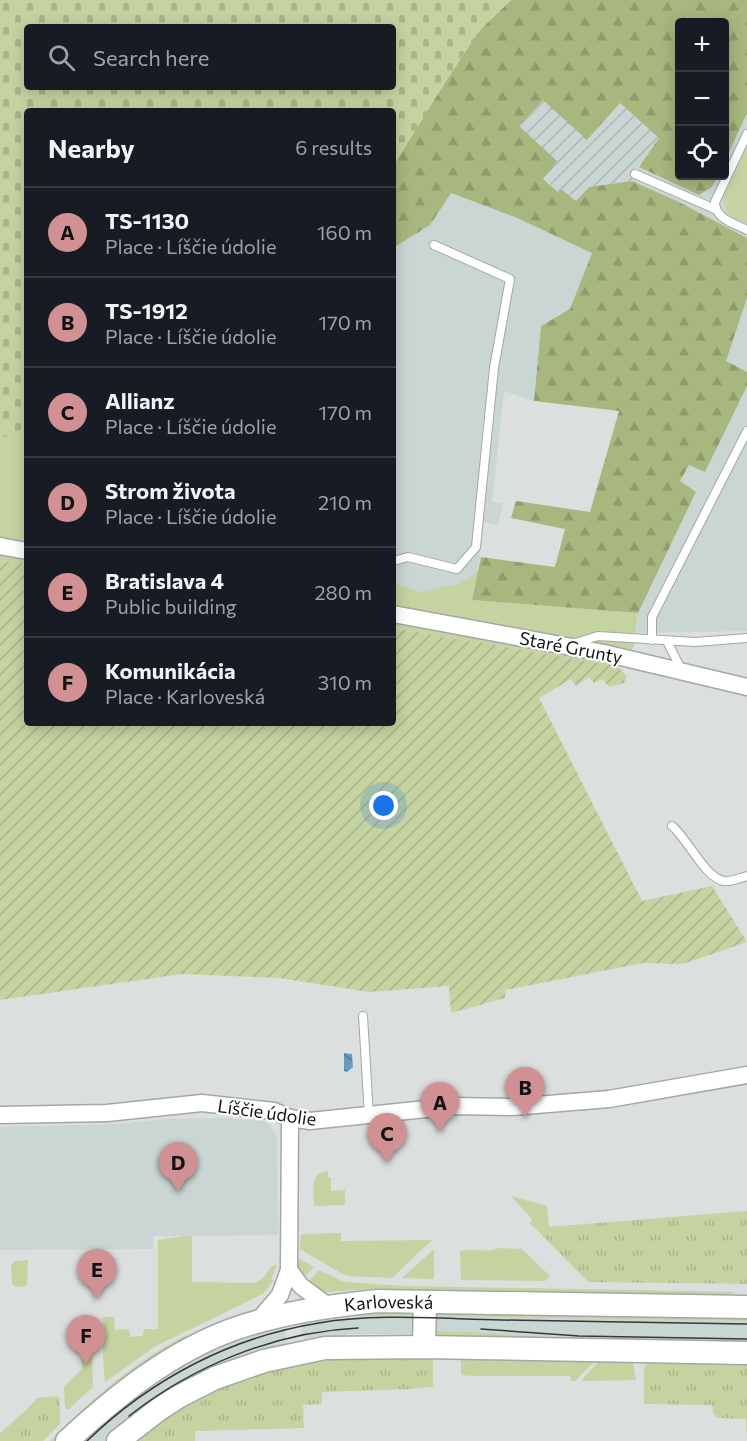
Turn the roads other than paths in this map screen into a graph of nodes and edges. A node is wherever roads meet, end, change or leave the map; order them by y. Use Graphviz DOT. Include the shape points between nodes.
graph roads {
  1 [pos="747,134"];
  2 [pos="635,174"];
  3 [pos="715,209"];
  4 [pos="747,230"];
  5 [pos="434,245"];
  6 [pos="747,431"];
  7 [pos="0,546"];
  8 [pos="24,550"];
  9 [pos="396,560"];
  10 [pos="396,615"];
  11 [pos="747,638"];
  12 [pos="652,640"];
  13 [pos="667,641"];
  14 [pos="566,645"];
  15 [pos="682,672"];
  16 [pos="747,687"];
  17 [pos="672,826"];
  18 [pos="747,876"];
  19 [pos="363,1016"];
  20 [pos="747,1075"];
  21 [pos="0,1115"];
  22 [pos="369,1116"];
  23 [pos="290,1118"];
  24 [pos="286,1262"];
  25 [pos="425,1302"];
  26 [pos="328,1306"];
  27 [pos="747,1307"];
  28 [pos="257,1322"];
  29 [pos="424,1347"];
  30 [pos="747,1353"];
  31 [pos="67,1441"];
  32 [pos="118,1441"];
  1 -- 3 [label="lane"];
  2 -- 3 [label="lane"];
  3 -- 4 [label="lane" via="721,217"];
  5 -- 9 [label="lane" via="510,279 494,368 476,547 458,569 408,557"];
  6 -- 12 [label="lane" via="652,616"];
  7 -- 8 [label="street"];
  10 -- 14 [label="street, Staré Grunty"];
  11 -- 13 [label="lane"];
  12 -- 13 [label="lane"];
  12 -- 14 [label="lane" via="598,636"];
  13 -- 15 [label="lane"];
  14 -- 15 [label="street, Staré Grunty"];
  15 -- 16 [label="street, Staré Grunty"];
  17 -- 18 [label="lane" via="710,875 722,881"];
  19 -- 22 [label="lane"];
  20 -- 22 [label="street, Líščie údolie" via="609,1099 512,1107 454,1106"];
  21 -- 23 [label="street, Líščie údolie" via="107,1113 202,1103 274,1111"];
  22 -- 23 [label="street, Líščie údolie" via="310,1121"];
  23 -- 24 [label="street"];
  24 -- 26 [label="street" via="301,1286"];
  24 -- 28 [label="street" via="280,1294"];
  25 -- 26 [label="main road, Karloveská"];
  25 -- 27 [label="main road, Karloveská"];
  25 -- 29 [label="main road"];
  26 -- 28 [label="main road, Karloveská"];
  28 -- 31 [label="main road, Karloveská" via="213,1338 164,1364"];
  29 -- 30 [label="main road"];
  29 -- 32 [label="main road" via="326,1348 255,1363 178,1397"];
}
